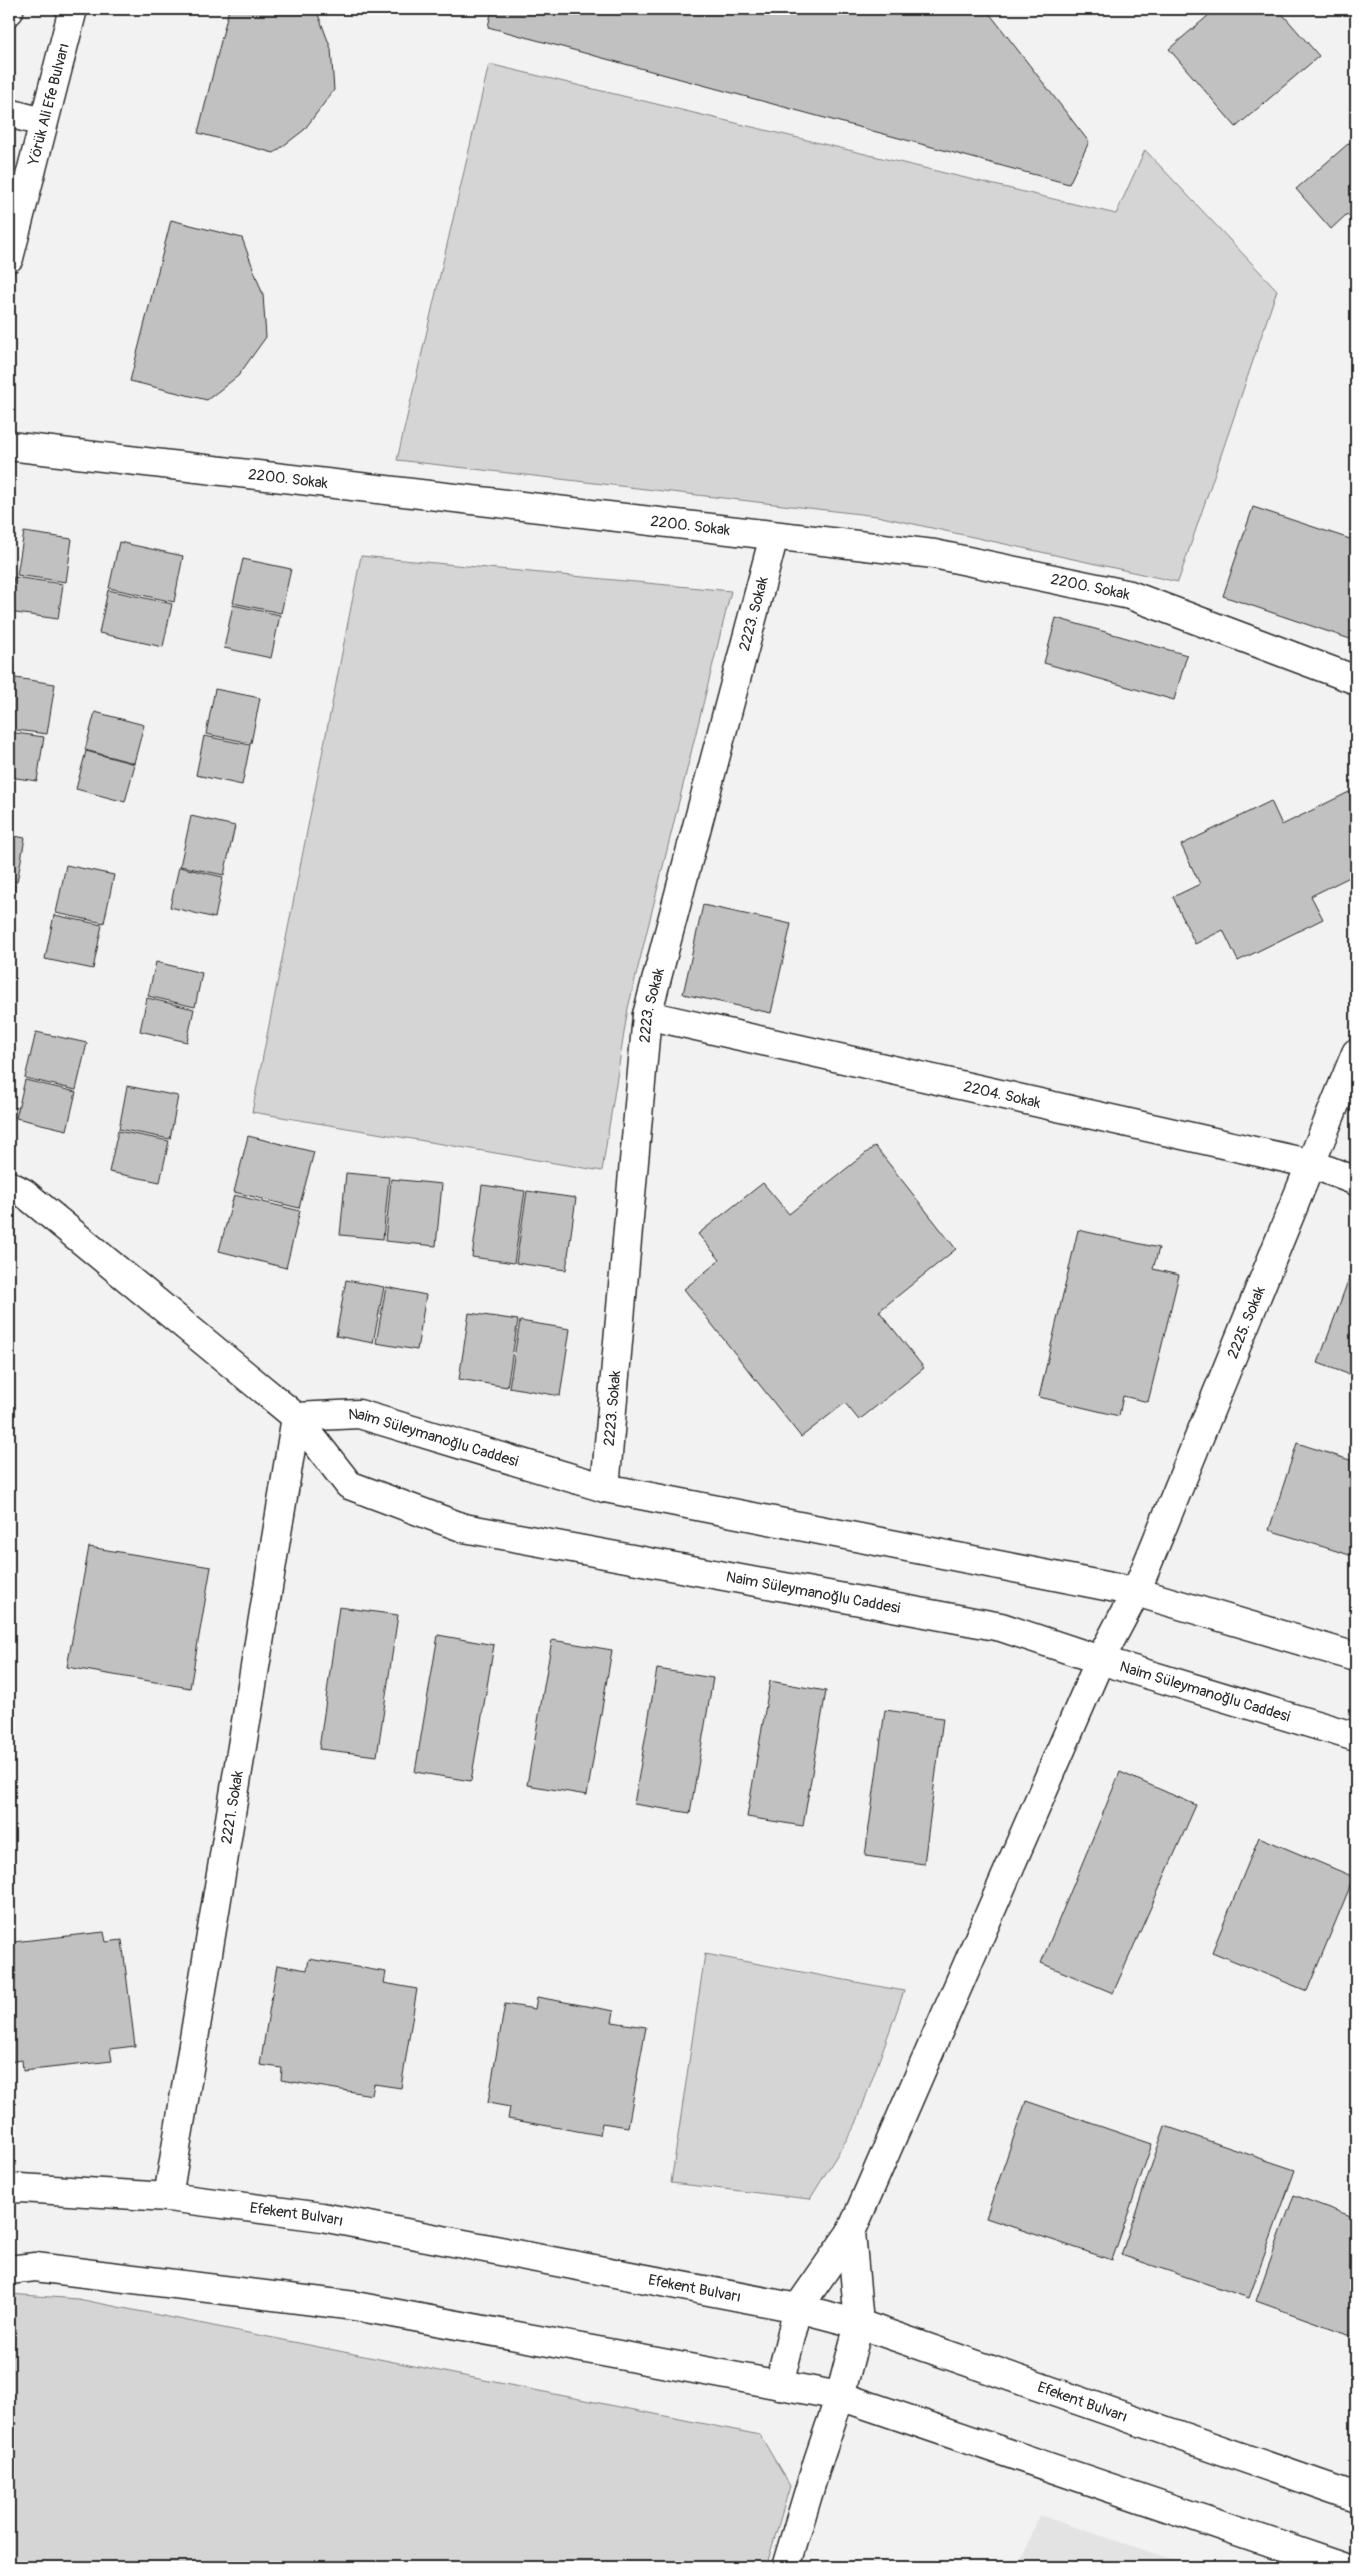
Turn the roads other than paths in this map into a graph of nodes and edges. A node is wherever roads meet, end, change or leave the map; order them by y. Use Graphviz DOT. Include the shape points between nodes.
graph roads {
  1 [pos="73,9"];
  2 [pos="9,113"];
  3 [pos="42,122"];
  4 [pos="9,258"];
  5 [pos="9,446"];
  6 [pos="774,536"];
  7 [pos="1356,680"];
  8 [pos="647,1015"];
  9 [pos="1356,1053"];
  10 [pos="1312,1164"];
  11 [pos="1356,1181"];
  12 [pos="9,1185"];
  13 [pos="296,1417"];
  14 [pos="605,1488"];
  15 [pos="1136,1592"];
  16 [pos="1356,1657"];
  17 [pos="1100,1660"];
  18 [pos="1356,1737"];
  19 [pos="9,2189"];
  20 [pos="168,2197"];
  21 [pos="851,2232"];
  22 [pos="9,2270"];
  23 [pos="798,2308"];
  24 [pos="859,2324"];
  25 [pos="779,2385"];
  26 [pos="840,2396"];
  27 [pos="1356,2497"];
  28 [pos="786,2567"];
  29 [pos="1343,2567"];
  1 -- 3 [label="street, Yörük Ali Efe Bulvarı"];
  2 -- 3 [label="street"];
  3 -- 4 [label="street, Yörük Ali Efe Bulvarı"];
  5 -- 6 [label="street, 2200. Sokak"];
  6 -- 7 [label="street, 2200. Sokak" via="934,554 1130,595"];
  6 -- 8 [label="street, 2223. Sokak"];
  8 -- 10 [label="street, 2204. Sokak"];
  8 -- 14 [label="street, 2223. Sokak"];
  9 -- 10 [label="street, 2225. Sokak"];
  10 -- 11 [label="street, 2204. Sokak"];
  10 -- 15 [label="street, 2225. Sokak"];
  12 -- 13 [label="street, Naim Süleymanoğlu Caddesi" via="24,1193"];
  13 -- 14 [label="street, Naim Süleymanoğlu Caddesi" via="359,1414"];
  13 -- 17 [label="street, Naim Süleymanoğlu Caddesi" via="349,1485 464,1528 1000,1627"];
  13 -- 20 [label="street, 2221. Sokak"];
  14 -- 15 [label="street, Naim Süleymanoğlu Caddesi"];
  15 -- 16 [label="street, Naim Süleymanoğlu Caddesi"];
  15 -- 17 [label="street, 2225. Sokak"];
  17 -- 18 [label="street, Naim Süleymanoğlu Caddesi"];
  17 -- 21 [label="street, 2225. Sokak"];
  19 -- 20 [label="street, Efekent Bulvarı"];
  20 -- 23 [label="street, Efekent Bulvarı" via="322,2217"];
  21 -- 23 [label="street, 2225. Sokak"];
  21 -- 24 [label="street"];
  22 -- 25 [label="street" via="35,2267 355,2306"];
  23 -- 24 [label="street, Efekent Bulvarı"];
  23 -- 25 [label="street"];
  24 -- 26 [label="street"];
  24 -- 27 [label="street, Efekent Bulvarı"];
  25 -- 26 [label="street"];
  26 -- 28 [label="street"];
  26 -- 29 [label="street"];
}
